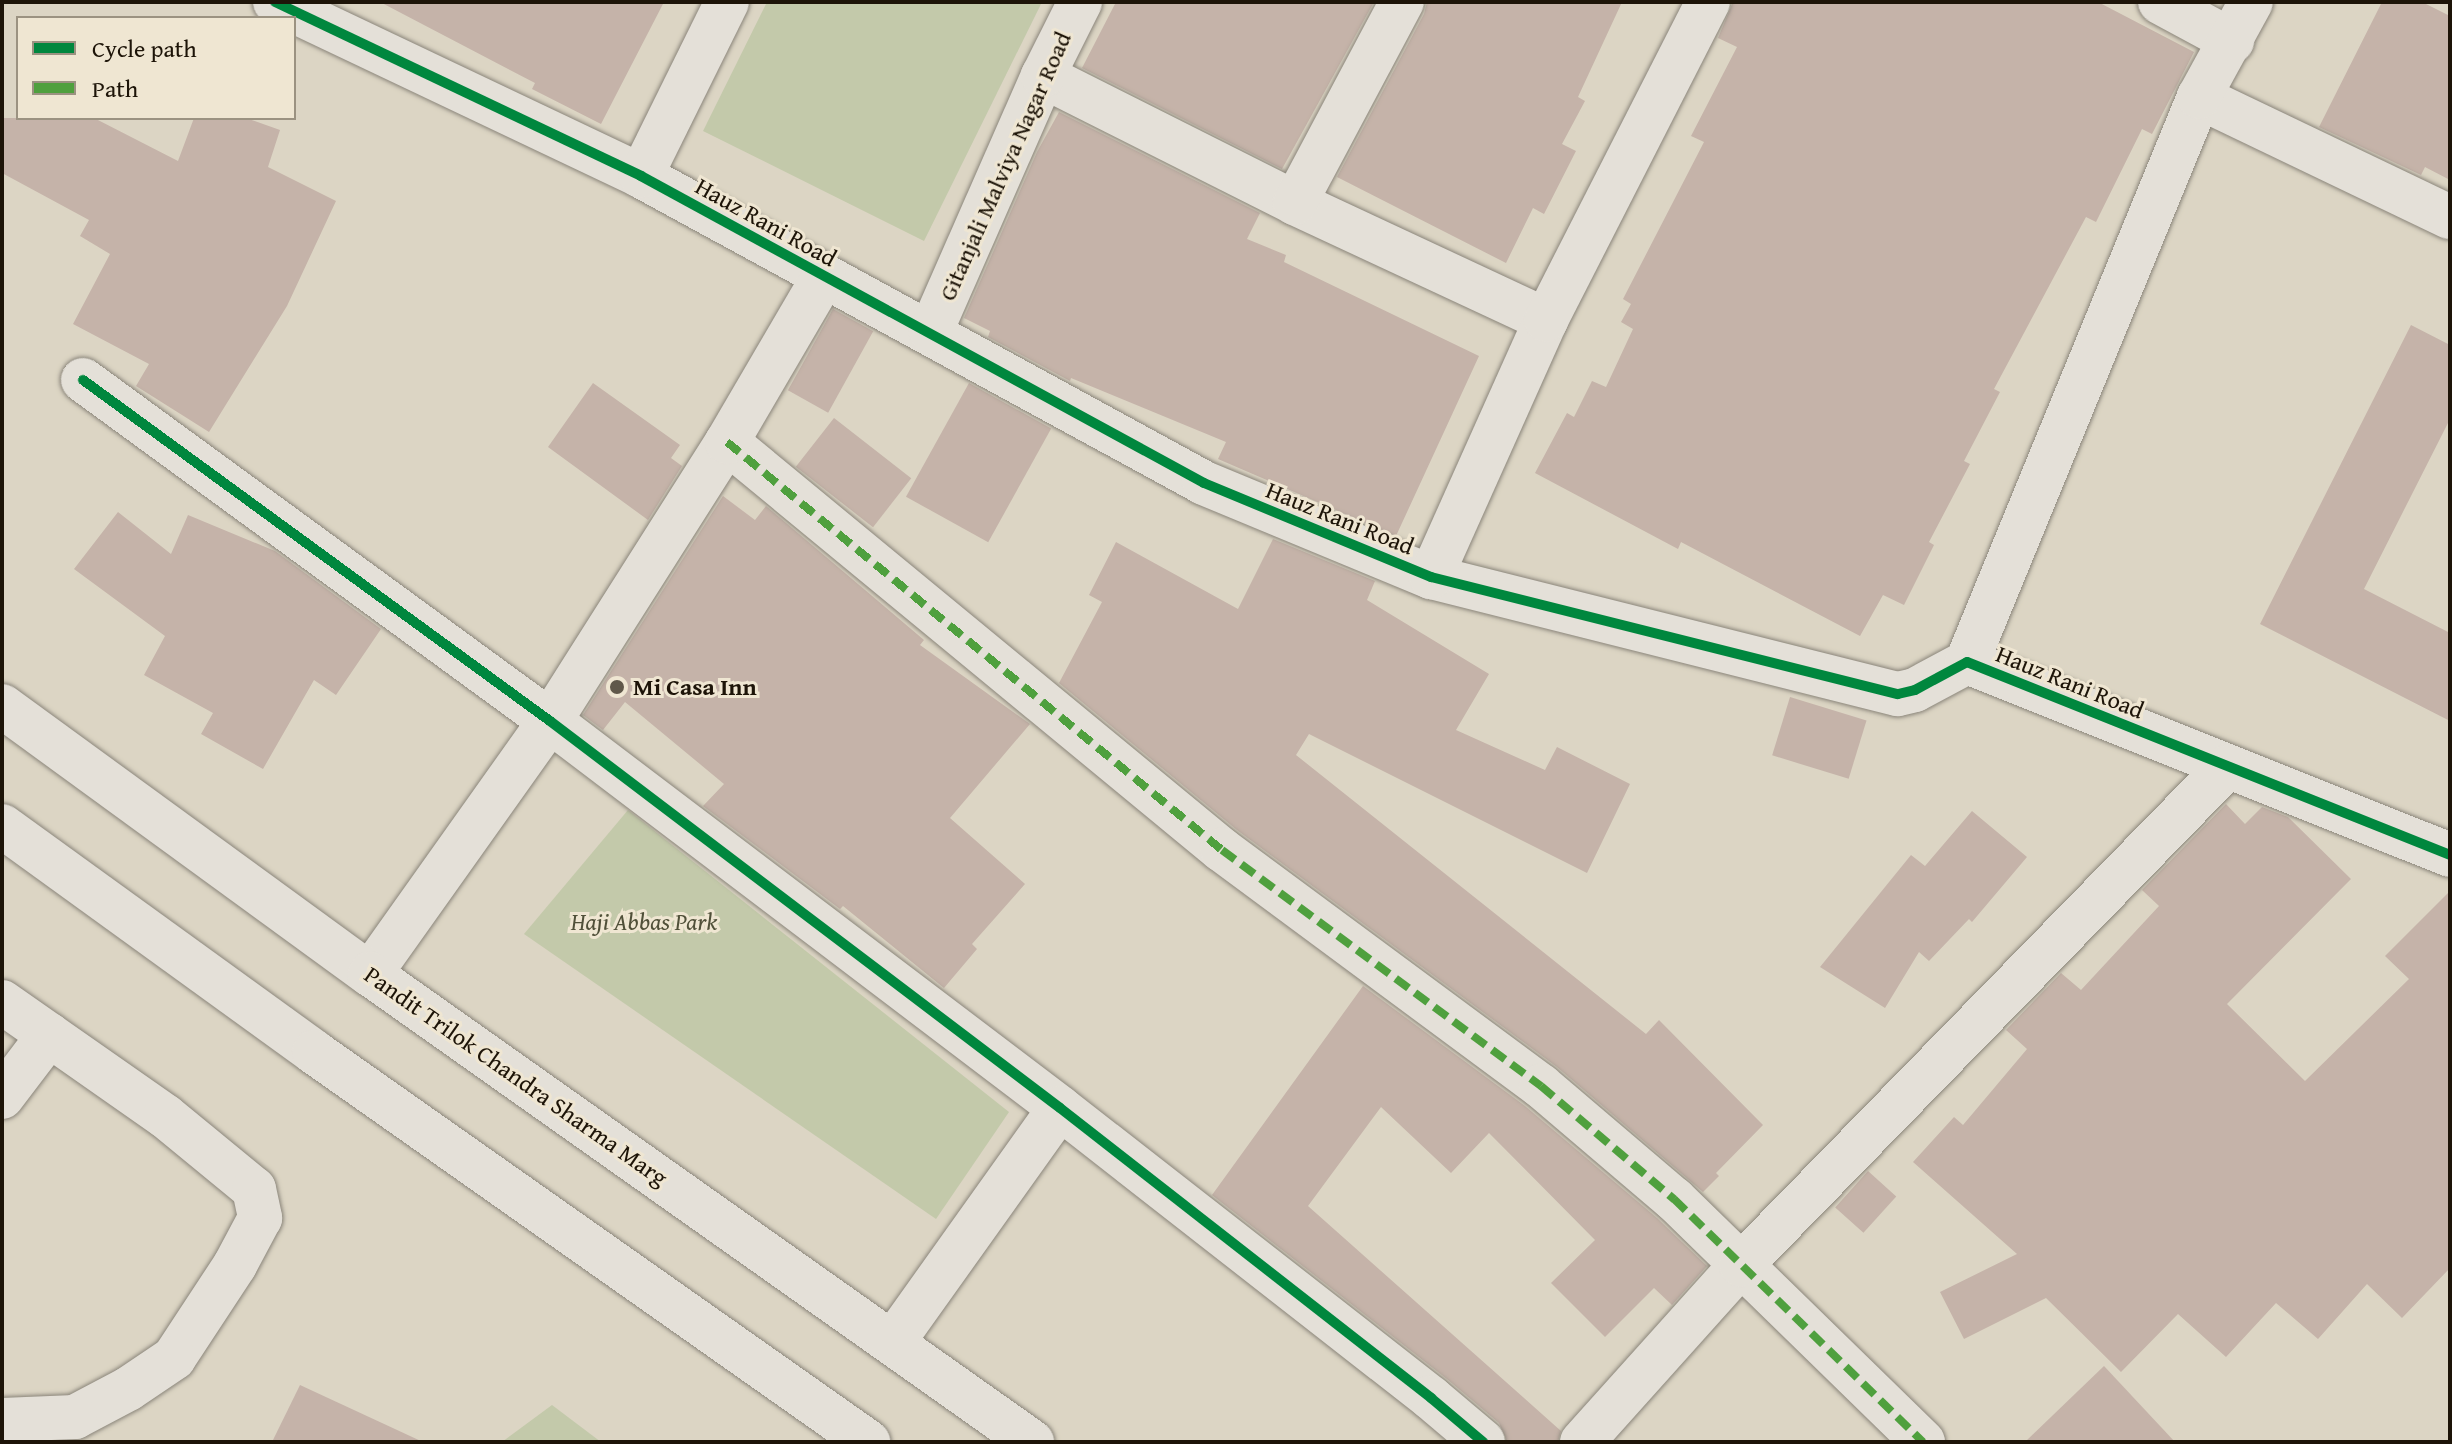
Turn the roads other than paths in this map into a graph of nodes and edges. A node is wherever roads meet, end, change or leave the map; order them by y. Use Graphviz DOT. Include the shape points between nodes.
graph roads {
  1 [pos="275,2"];
  2 [pos="727,2"];
  3 [pos="1080,2"];
  4 [pos="1402,2"];
  5 [pos="1708,2"];
  6 [pos="2160,2"];
  7 [pos="2251,2"];
  8 [pos="2232,41"];
  9 [pos="1043,76"];
  10 [pos="2199,97"];
  11 [pos="641,176"];
  12 [pos="1295,203"];
  13 [pos="2450,217"];
  14 [pos="824,276"];
  15 [pos="1546,320"];
  16 [pos="931,331"];
  17 [pos="83,380"];
  18 [pos="727,442"];
  19 [pos="1431,577"];
  20 [pos="1967,662"];
  21 [pos="2,706"];
  22 [pos="550,721"];
  23 [pos="2227,767"];
  24 [pos="2,826"];
  25 [pos="2450,855"];
  26 [pos="370,974"];
  27 [pos="2,1002"];
  28 [pos="49,1035"];
  29 [pos="2,1097"];
  30 [pos="1060,1108"];
  31 [pos="1741,1265"];
  32 [pos="893,1342"];
  33 [pos="2,1420"];
  34 [pos="868,1442"];
  35 [pos="1032,1442"];
  36 [pos="1483,1442"];
  37 [pos="1582,1442"];
  38 [pos="1923,1442"];
  1 -- 11 [label="street, Hauz Rani Road"];
  2 -- 11 [label="street"];
  3 -- 9 [label="street, Gitanjali Malviya Nagar Road"];
  4 -- 12 [label="street"];
  5 -- 15 [label="street"];
  6 -- 8 [label="street"];
  7 -- 8 [label="street"];
  8 -- 10 [label="street"];
  9 -- 12 [label="street"];
  9 -- 16 [label="street, Gitanjali Malviya Nagar Road"];
  10 -- 13 [label="street"];
  10 -- 20 [label="street"];
  11 -- 14 [label="street, Hauz Rani Road"];
  12 -- 15 [label="street"];
  14 -- 16 [label="street, Hauz Rani Road"];
  14 -- 18 [label="street"];
  15 -- 19 [label="street"];
  16 -- 19 [label="street, Hauz Rani Road" via="1204,483"];
  17 -- 22 [label="street"];
  18 -- 22 [label="street"];
  18 -- 31 [label="street" via="1222,850 1541,1086 1674,1199"];
  19 -- 20 [label="street, Hauz Rani Road" via="1898,694"];
  20 -- 23 [label="street, Hauz Rani Road"];
  21 -- 26 [label="street, Pandit Trilok Chandra Sharma Marg"];
  22 -- 26 [label="street"];
  22 -- 30 [label="street"];
  23 -- 25 [label="street, Hauz Rani Road"];
  23 -- 31 [label="street"];
  24 -- 34 [label="street"];
  26 -- 32 [label="street, Pandit Trilok Chandra Sharma Marg"];
  27 -- 28 [label="street"];
  28 -- 29 [label="street"];
  28 -- 33 [label="street" via="165,1116 254,1189 260,1218 174,1358 75,1417"];
  30 -- 32 [label="street"];
  30 -- 36 [label="street"];
  31 -- 37 [label="street"];
  31 -- 38 [label="street"];
  32 -- 35 [label="street, Pandit Trilok Chandra Sharma Marg"];
}
